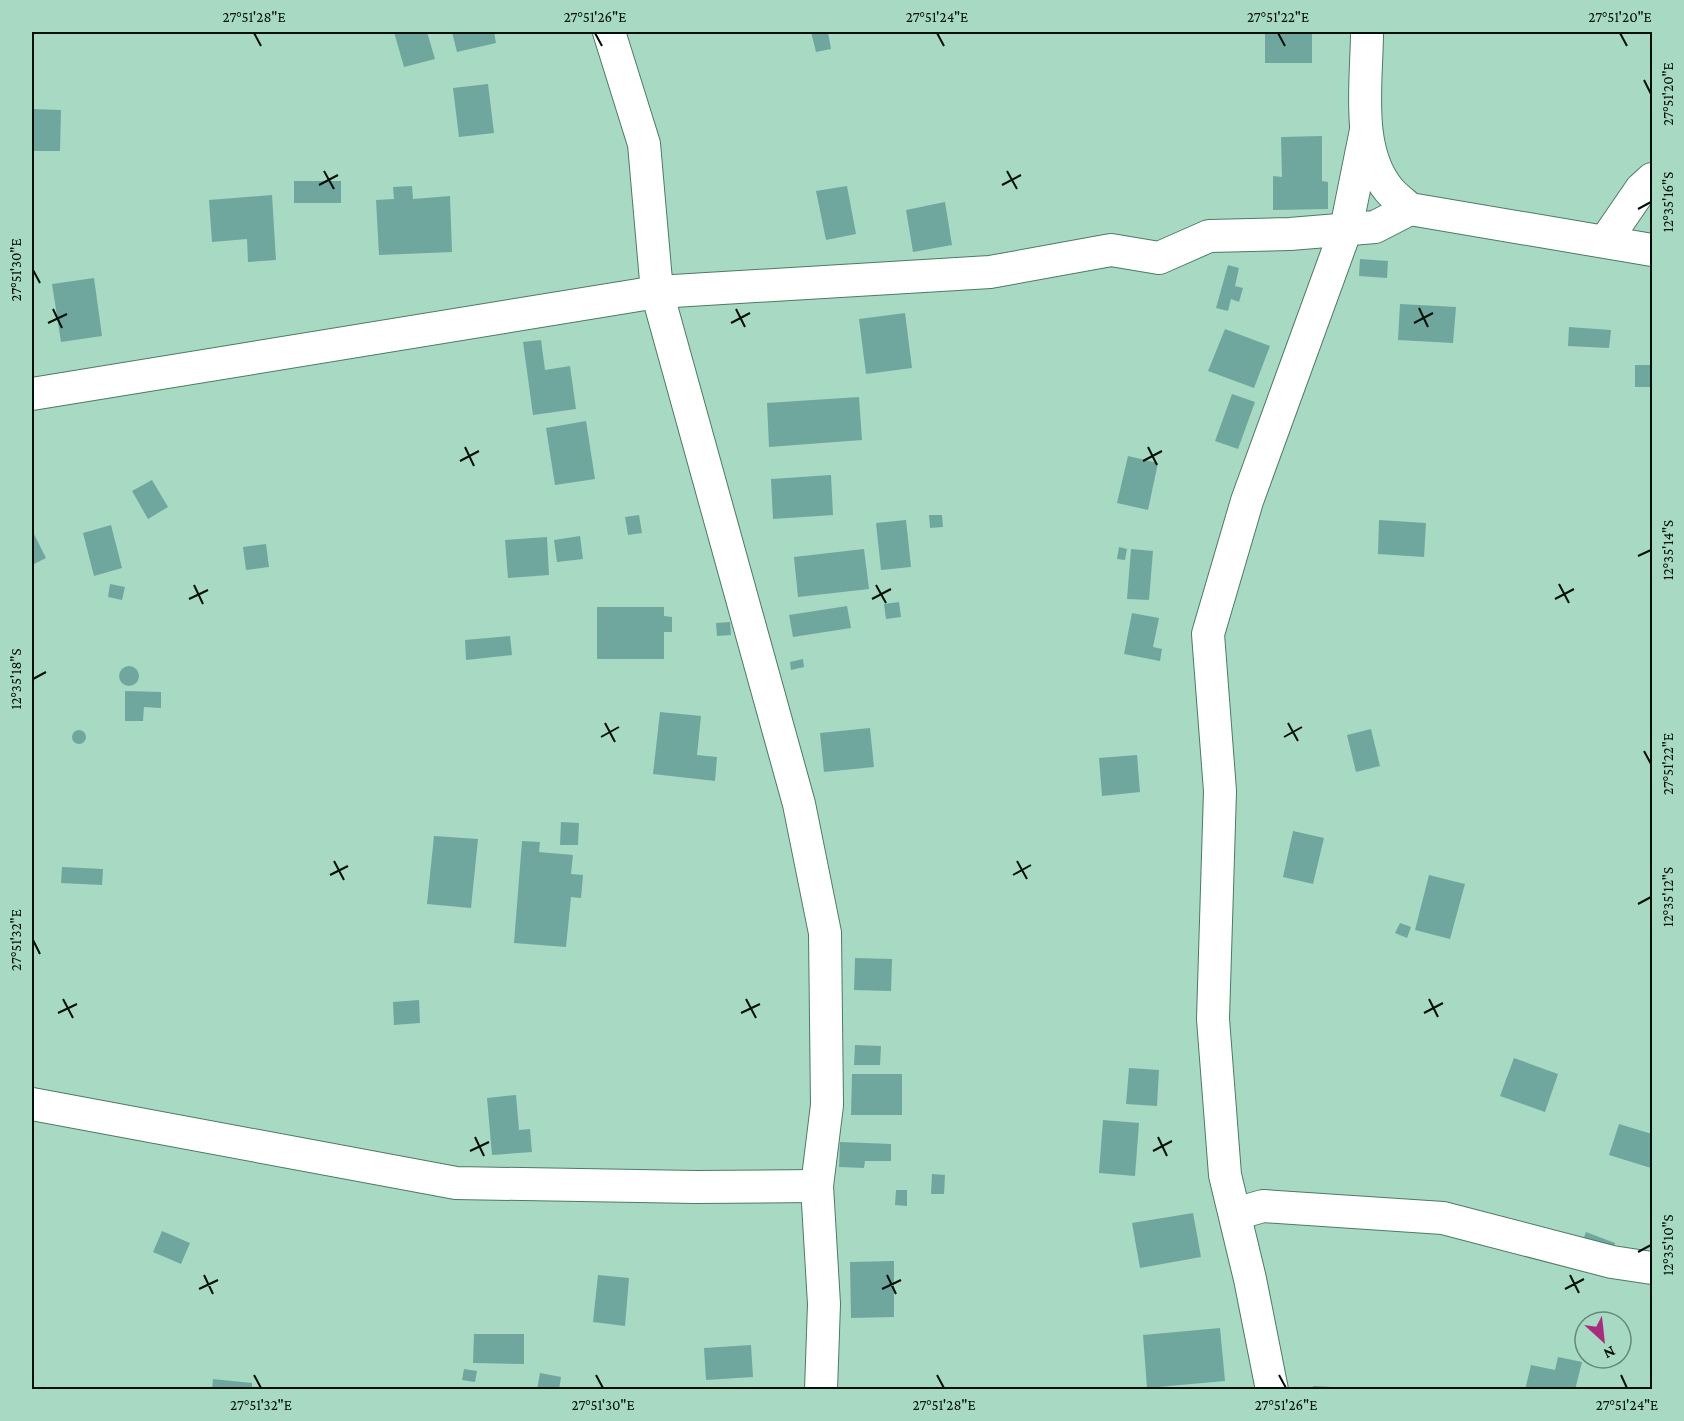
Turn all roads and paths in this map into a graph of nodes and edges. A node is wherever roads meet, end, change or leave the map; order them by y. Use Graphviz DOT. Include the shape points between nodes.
graph roads {
  1 [pos="609,32"];
  2 [pos="1367,32"];
  3 [pos="1366,129"];
  4 [pos="1653,179"];
  5 [pos="1410,209"];
  6 [pos="1346,230"];
  7 [pos="1606,240"];
  8 [pos="1653,250"];
  9 [pos="657,292"];
  10 [pos="32,394"];
  11 [pos="32,1104"];
  12 [pos="817,1186"];
  13 [pos="1235,1214"];
  14 [pos="1653,1268"];
  15 [pos="820,1389"];
  16 [pos="1272,1389"];
  1 -- 9 [label="street" via="644,144"];
  2 -- 3 [label="street"];
  3 -- 5 [label="street" via="1374,163 1388,190"];
  3 -- 6 [label="street"];
  4 -- 7 [label="street" via="1641,189"];
  5 -- 6 [label="street" via="1375,227"];
  5 -- 7 [label="street"];
  6 -- 9 [label="street" via="1209,236 1159,258 1111,250 990,272"];
  6 -- 13 [label="street" via="1246,501 1208,634 1220,791 1213,1019 1225,1175"];
  7 -- 8 [label="street"];
  9 -- 10 [label="street"];
  9 -- 12 [label="street" via="799,804 825,933 827,1105"];
  11 -- 12 [label="street" via="456,1183"];
  12 -- 15 [label="street" via="824,1304"];
  13 -- 14 [label="street" via="1263,1206 1443,1218 1612,1262"];
  13 -- 16 [label="street"];
}
